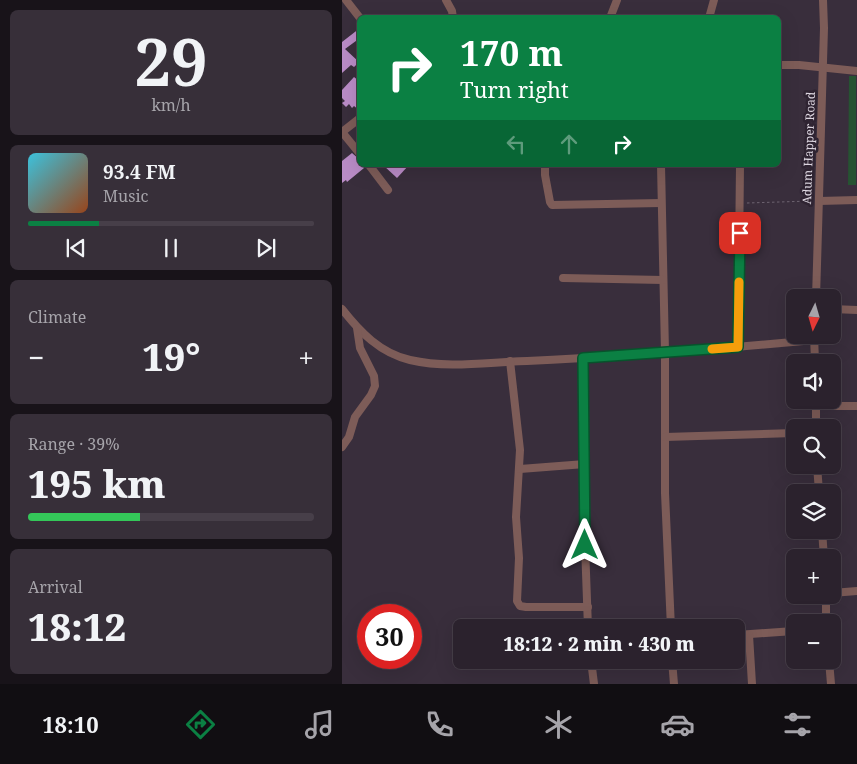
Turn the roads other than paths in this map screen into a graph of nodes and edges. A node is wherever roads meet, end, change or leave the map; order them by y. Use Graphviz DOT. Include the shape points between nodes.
graph roads {
  1 [pos="346,0"];
  2 [pos="446,0"];
  3 [pos="616,0"];
  4 [pos="714,0"];
  5 [pos="823,0"];
  6 [pos="358,15"];
  7 [pos="452,15"];
  8 [pos="611,15"];
  9 [pos="710,15"];
  10 [pos="781,65"];
  11 [pos="823,68"];
  12 [pos="856,71"];
  13 [pos="357,120"];
  14 [pos="342,132"];
  15 [pos="357,150"];
  16 [pos="370,167"];
  17 [pos="545,167"];
  18 [pos="661,167"];
  19 [pos="740,167"];
  20 [pos="388,190"];
  21 [pos="856,200"];
  22 [pos="819,201"];
  23 [pos="661,202"];
  24 [pos="563,278"];
  25 [pos="663,280"];
  26 [pos="816,289"];
  27 [pos="342,309"];
  28 [pos="841,309"];
  29 [pos="856,310"];
  30 [pos="357,328"];
  31 [pos="786,341"];
  32 [pos="738,347"];
  33 [pos="665,352"];
  34 [pos="583,358"];
  35 [pos="510,362"];
  36 [pos="841,405"];
  37 [pos="856,406"];
  38 [pos="786,433"];
  39 [pos="665,437"];
  40 [pos="342,448"];
  41 [pos="585,464"];
  42 [pos="520,469"];
  43 [pos="856,591"];
  44 [pos="841,592"];
  45 [pos="588,607"];
  46 [pos="588,619"];
  47 [pos="671,619"];
  48 [pos="786,632"];
  49 [pos="745,635"];
  50 [pos="750,635"];
  51 [pos="592,669"];
  52 [pos="673,669"];
  53 [pos="830,669"];
  54 [pos="594,684"];
  55 [pos="674,684"];
  56 [pos="752,684"];
  57 [pos="831,684"];
  1 -- 6 [label="street"];
  2 -- 7 [label="street"];
  3 -- 8 [label="street"];
  4 -- 9 [label="street"];
  5 -- 11 [label="street, Adum Happer Road"];
  10 -- 11 [label="street"];
  11 -- 12 [label="street"];
  11 -- 22 [label="street, Adum Happer Road"];
  13 -- 14 [label="street"];
  14 -- 15 [label="street"];
  16 -- 20 [label="street"];
  17 -- 23 [label="street" via="552,205"];
  18 -- 23 [label="street"];
  19 -- 32 [label="street"];
  21 -- 22 [label="street"];
  22 -- 26 [label="street, Adum Happer Road"];
  23 -- 25 [label="street"];
  24 -- 25 [label="street"];
  25 -- 33 [label="street"];
  27 -- 30 [label="street"];
  28 -- 29 [label="street"];
  30 -- 35 [label="street" via="382,350 409,360 458,365"];
  30 -- 40 [label="street" via="360,348 374,376 375,386 355,417"];
  31 -- 32 [label="street"];
  32 -- 33 [label="street"];
  33 -- 34 [label="street"];
  33 -- 39 [label="street"];
  34 -- 35 [label="street"];
  34 -- 41 [label="street"];
  35 -- 42 [label="street" via="519,430"];
  36 -- 37 [label="street"];
  38 -- 39 [label="street"];
  39 -- 47 [label="street"];
  41 -- 42 [label="street"];
  41 -- 45 [label="street"];
  42 -- 45 [label="street" via="516,517 519,558 517,601 526,607"];
  43 -- 44 [label="street"];
  45 -- 46 [label="street"];
  48 -- 50 [label="street"];
  49 -- 50 [label="street"];
  50 -- 56 [label="street"];
  51 -- 54 [label="street"];
  52 -- 55 [label="street"];
  53 -- 57 [label="street"];
}
